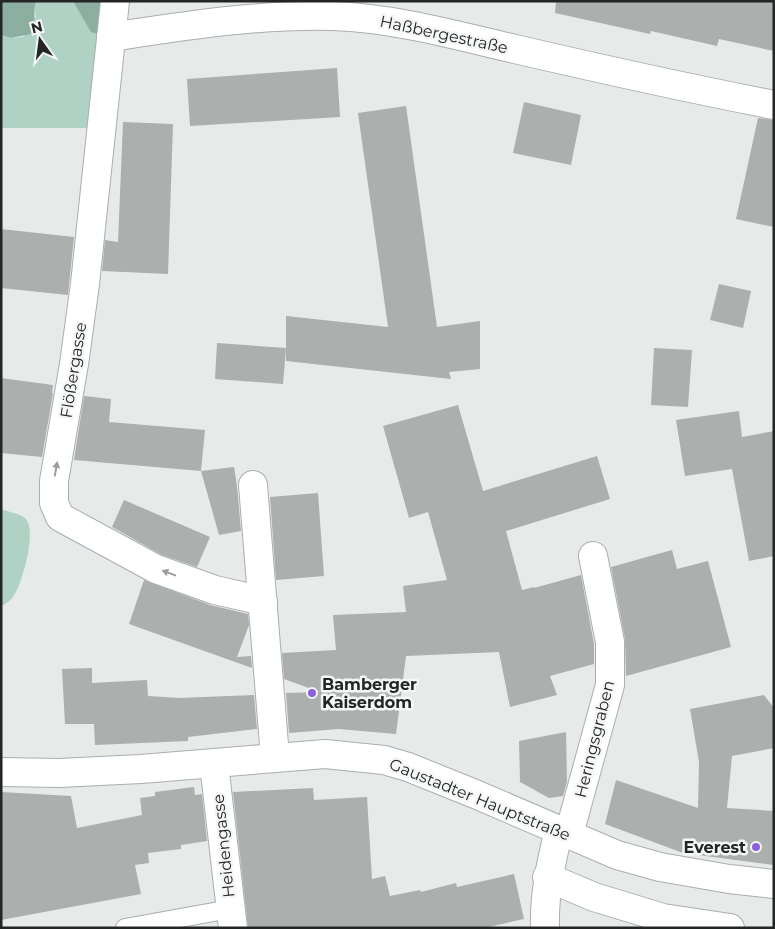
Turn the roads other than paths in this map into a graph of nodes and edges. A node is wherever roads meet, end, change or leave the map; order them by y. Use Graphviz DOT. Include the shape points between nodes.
graph roads {
  1 [pos="115,1"];
  2 [pos="111,37"];
  3 [pos="774,105"];
  4 [pos="253,485"];
  5 [pos="593,556"];
  6 [pos="263,601"];
  7 [pos="275,757"];
  8 [pos="214,764"];
  9 [pos="1,772"];
  10 [pos="564,832"];
  11 [pos="548,877"];
  12 [pos="774,884"];
  13 [pos="232,918"];
  14 [pos="125,928"];
  15 [pos="546,928"];
  16 [pos="730,928"];
  1 -- 2 [label="street, Flößergasse"];
  2 -- 3 [label="street, Haßbergestraße" via="241,19 333,16 378,19"];
  6 -- 2 [label="street, Flößergasse, one-way" via="215,590 156,568 60,517 54,502 54,481 85,284"];
  4 -- 6 [label="street"];
  5 -- 10 [label="street, Heringsgraben" via="610,642 610,685"];
  6 -- 7 [label="street"];
  7 -- 8 [label="street, Gaustadter Hauptstraße"];
  7 -- 10 [label="street, Gaustadter Hauptstraße" via="325,754 384,760"];
  8 -- 9 [label="street, Gaustadter Hauptstraße" via="59,773"];
  8 -- 13 [label="street, Heidengasse"];
  10 -- 11 [label="street, Heringsgraben"];
  10 -- 12 [label="street, Gaustadter Hauptstraße" via="617,854 660,867"];
  11 -- 15 [label="street, Heringsgraben"];
  11 -- 16 [label="street" via="594,897 663,918"];
  13 -- 14 [label="lane"];
}
